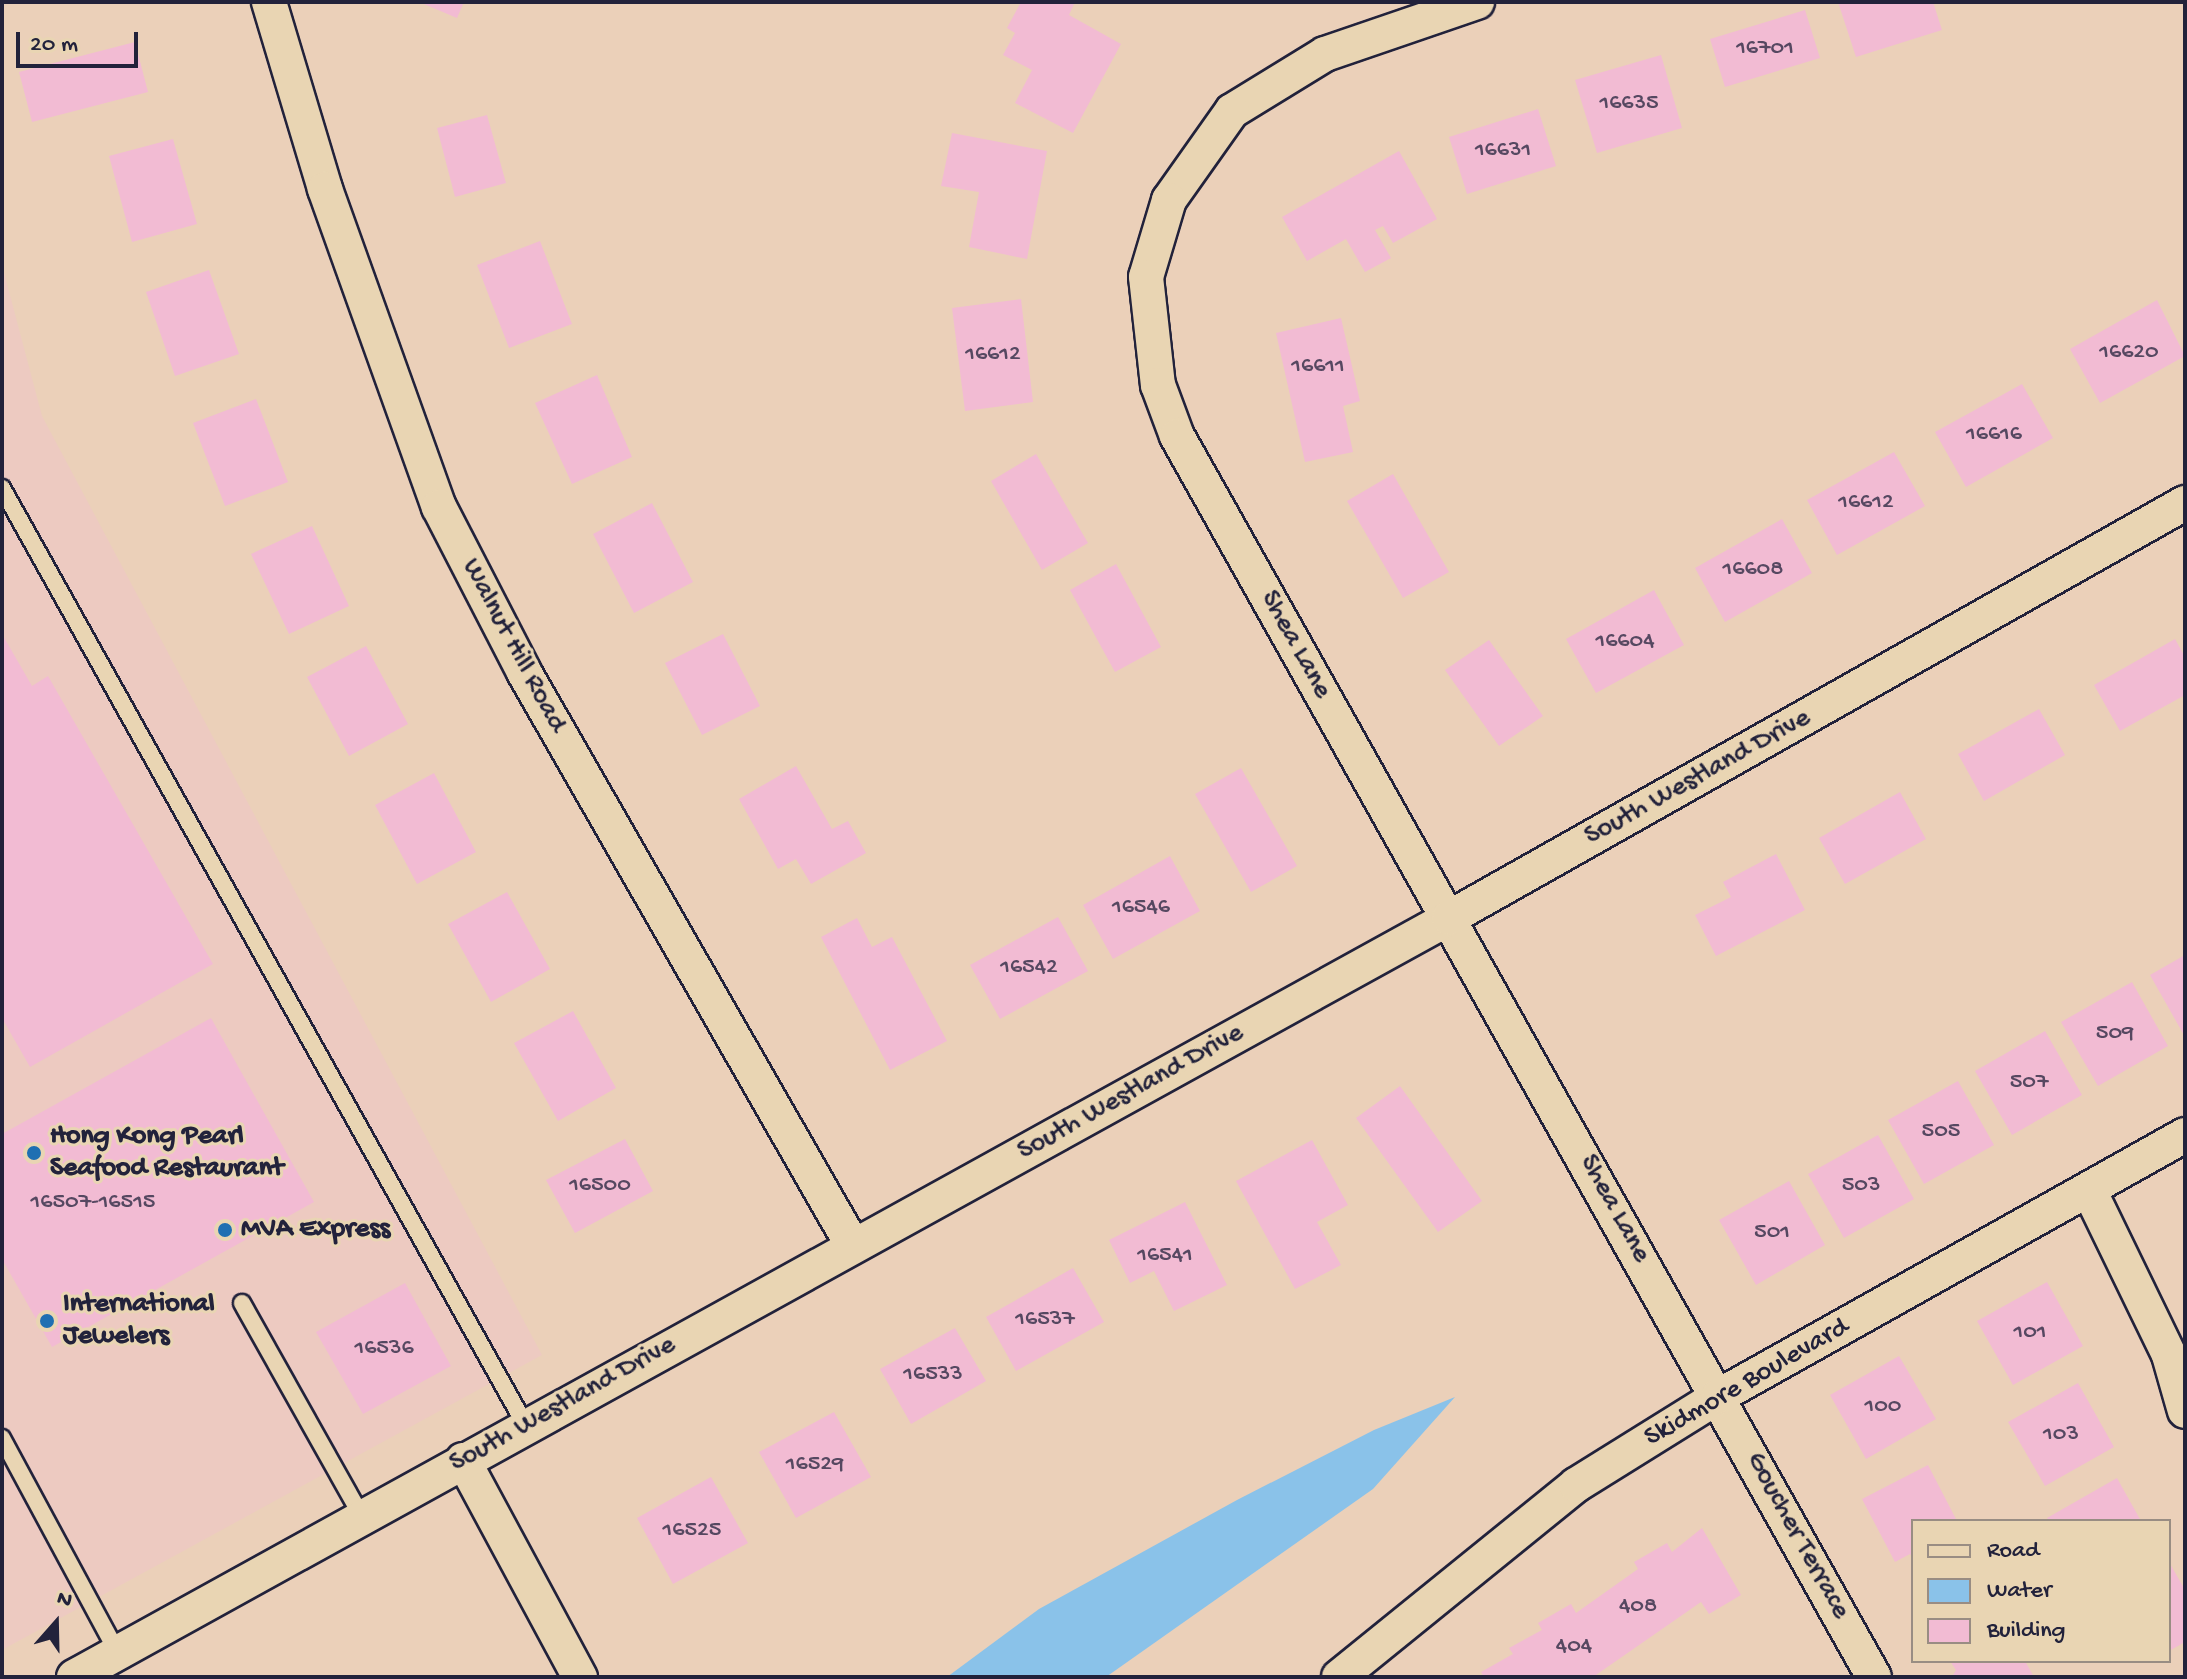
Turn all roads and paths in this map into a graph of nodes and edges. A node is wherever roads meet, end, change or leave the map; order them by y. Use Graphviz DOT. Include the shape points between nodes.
graph roads {
  1 [pos="269,2"];
  2 [pos="1477,2"];
  3 [pos="2,488"];
  4 [pos="2185,503"];
  5 [pos="1449,918"];
  6 [pos="2185,1135"];
  7 [pos="2089,1190"];
  8 [pos="853,1246"];
  9 [pos="242,1303"];
  10 [pos="1719,1396"];
  11 [pos="2185,1411"];
  12 [pos="526,1426"];
  13 [pos="2,1438"];
  14 [pos="463,1460"];
  15 [pos="362,1517"];
  16 [pos="118,1653"];
  17 [pos="1358,1671"];
  18 [pos="80,1676"];
  19 [pos="580,1677"];
  20 [pos="1874,1677"];
  1 -- 8 [label="street, Walnut Hill Road" via="325,189 439,507 524,672"];
  2 -- 5 [label="street, Shea Lane" via="1325,54 1232,111 1169,200 1146,277 1158,385 1177,436"];
  3 -- 12 [label="lane"];
  4 -- 5 [label="street, South Westland Drive"];
  5 -- 8 [label="street, South Westland Drive"];
  5 -- 10 [label="street, Shea Lane"];
  6 -- 7 [label="street, Skidmore Boulevard"];
  7 -- 10 [label="street, Skidmore Boulevard"];
  7 -- 11 [label="street" via="2169,1355"];
  8 -- 12 [label="street, South Westland Drive"];
  9 -- 15 [label="lane"];
  10 -- 17 [label="street, Skidmore Boulevard" via="1576,1485"];
  10 -- 20 [label="street, Goucher Terrace"];
  12 -- 14 [label="street, South Westland Drive"];
  13 -- 16 [label="lane"];
  14 -- 15 [label="street, South Westland Drive"];
  14 -- 19 [label="street"];
  15 -- 16 [label="street, South Westland Drive"];
  16 -- 18 [label="street, South Westland Drive"];
}
